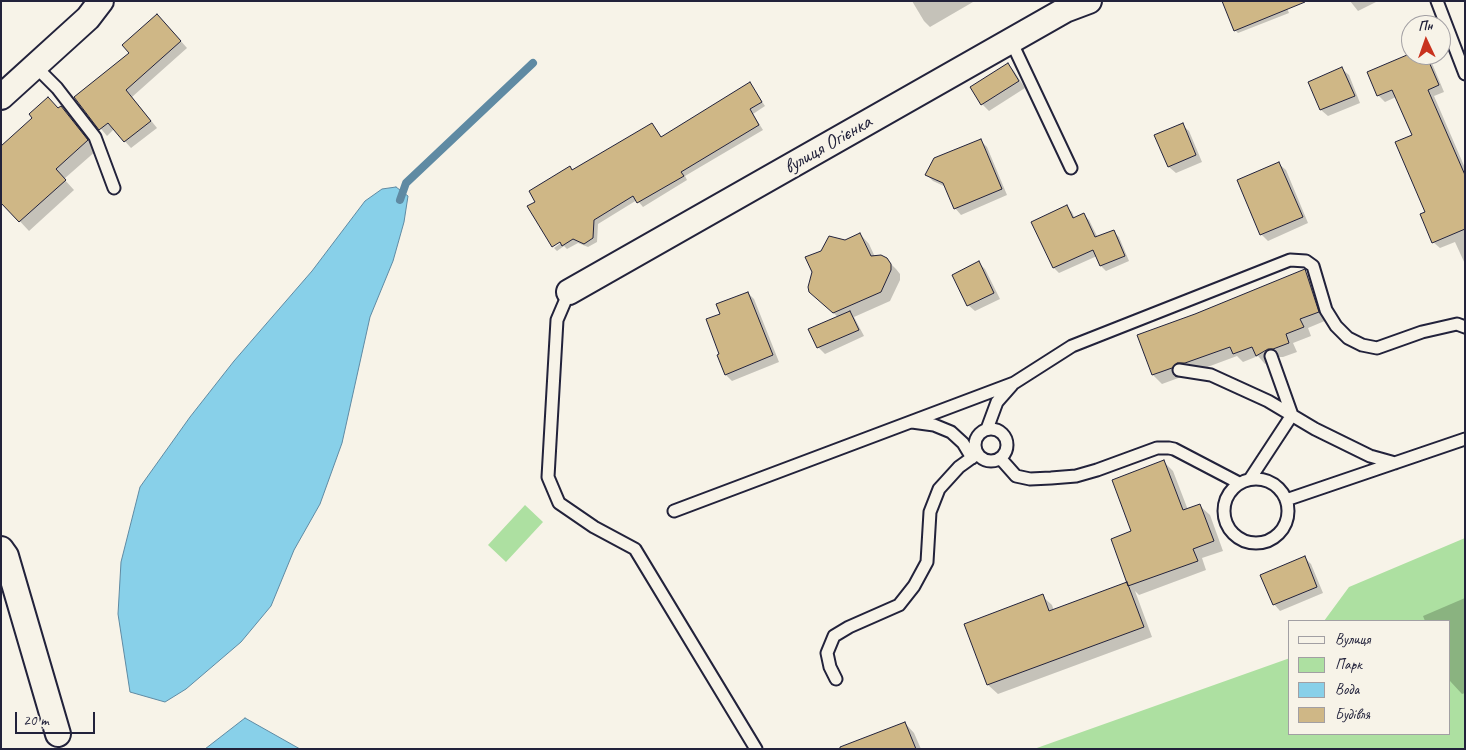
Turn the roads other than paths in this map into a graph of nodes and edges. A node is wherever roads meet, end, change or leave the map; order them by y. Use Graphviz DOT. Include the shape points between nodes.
graph roads {
  1 [pos="101,1"];
  2 [pos="1089,1"];
  3 [pos="1437,1"];
  4 [pos="1010,41"];
  5 [pos="35,66"];
  6 [pos="1465,74"];
  7 [pos="1,97"];
  8 [pos="1071,168"];
  9 [pos="114,188"];
  10 [pos="570,292"];
  11 [pos="1465,327"];
  12 [pos="1271,356"];
  13 [pos="1179,370"];
  14 [pos="1014,383"];
  15 [pos="1292,415"];
  16 [pos="910,422"];
  17 [pos="987,429"];
  18 [pos="1465,439"];
  19 [pos="974,456"];
  20 [pos="1000,458"];
  21 [pos="1395,463"];
  22 [pos="1245,481"];
  23 [pos="1286,500"];
  24 [pos="674,511"];
  25 [pos="1,549"];
  26 [pos="836,679"];
  27 [pos="58,734"];
  28 [pos="756,749"];
  1 -- 5 [label="street" via="88,18"];
  2 -- 4 [label="street, вулиця Огієнка" via="1064,10"];
  3 -- 6 [label="lane"];
  4 -- 8 [label="lane"];
  4 -- 10 [label="street, вулиця Огієнка"];
  5 -- 7 [label="street"];
  5 -- 9 [label="lane" via="57,88 95,137"];
  10 -- 28 [label="lane" via="557,320 548,477 559,503 635,549"];
  11 -- 14 [label="lane" via="1457,324 1422,332 1377,348 1362,345 1348,338 1326,310 1313,266 1306,261 1290,260 1072,346"];
  12 -- 15 [label="lane"];
  13 -- 15 [label="lane" via="1211,375"];
  14 -- 16 [label="lane"];
  14 -- 17 [label="lane" via="997,402"];
  15 -- 21 [label="lane" via="1370,456"];
  15 -- 22 [label="lane"];
  16 -- 19 [label="lane" via="950,432"];
  16 -- 24 [label="lane"];
  17 -- 19 [label="lane" via="976,438"];
  17 -- 20 [label="lane" via="994,429 1005,438 1007,445"];
  18 -- 21 [label="lane"];
  19 -- 20 [label="lane" via="994,461"];
  19 -- 26 [label="lane" via="939,489 930,512 928,562 914,586 899,605 834,636 827,653"];
  20 -- 22 [label="lane" via="1016,476 1052,478 1076,476 1157,448 1169,448"];
  21 -- 23 [label="lane"];
  22 -- 23 [label="lane" via="1261,479 1272,483"];
  22 -- 23 [label="lane" via="1228,495 1224,511 1225,522 1231,532 1245,541 1262,543 1281,532 1288,511"];
  25 -- 27 [label="street" via="6,556"];
}
